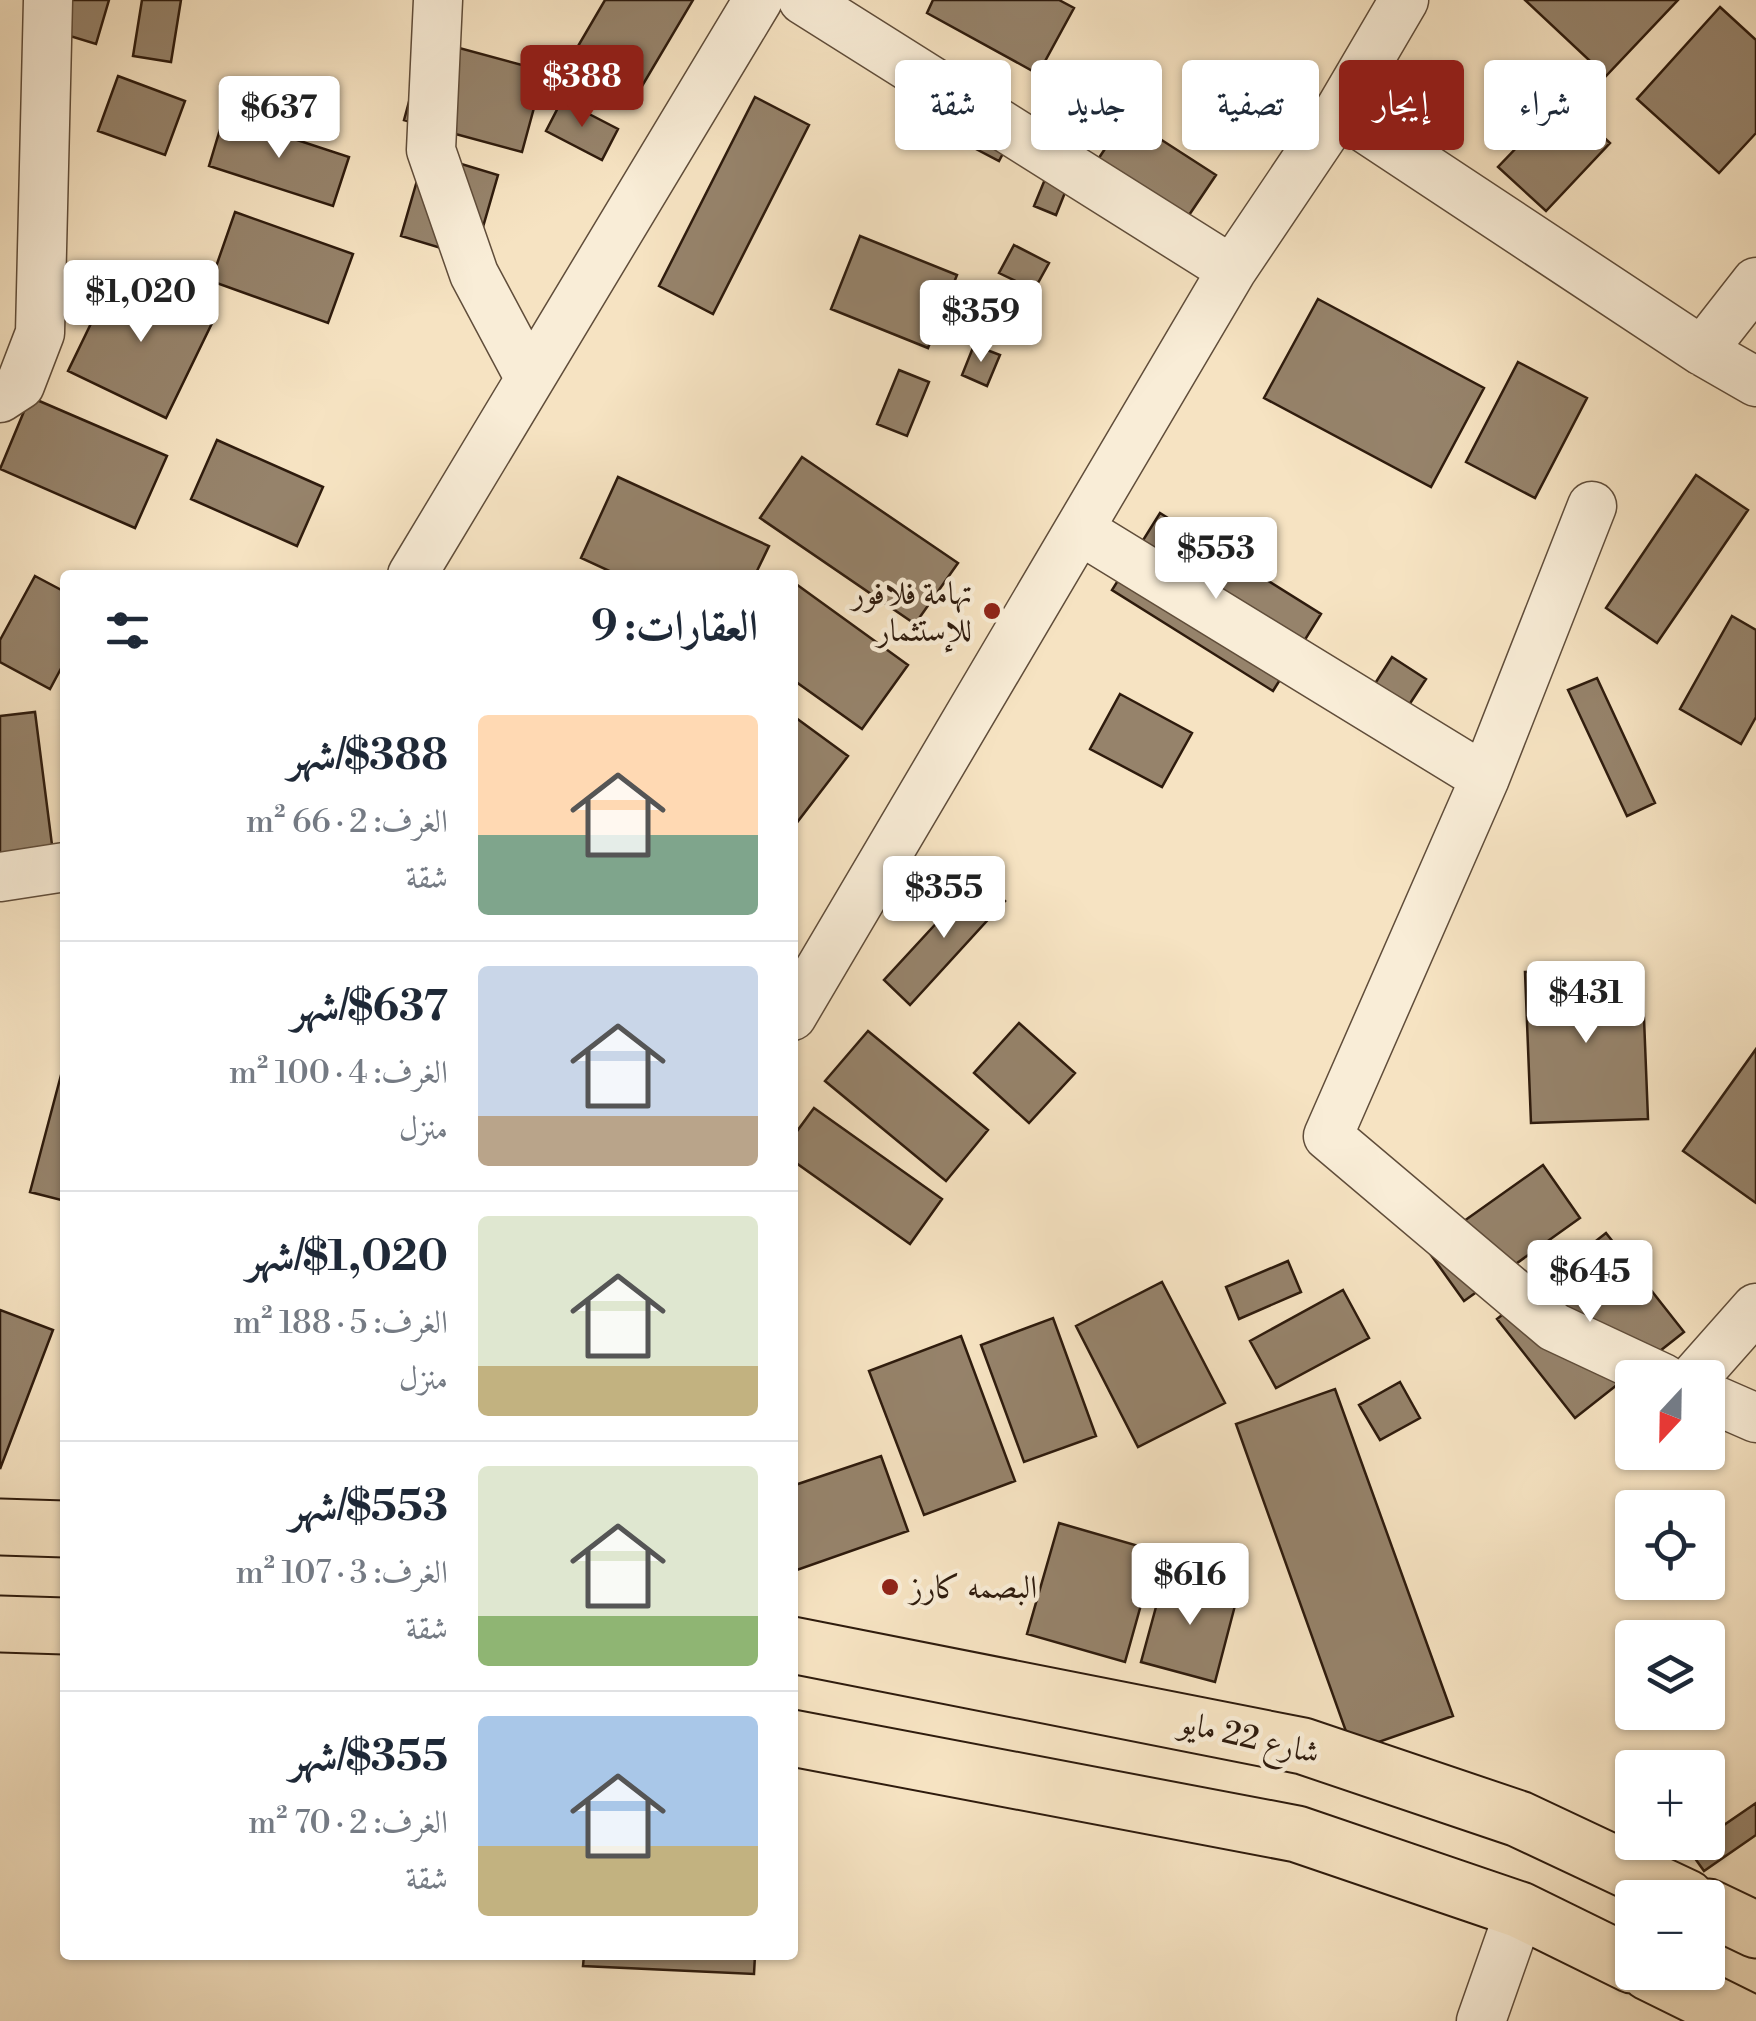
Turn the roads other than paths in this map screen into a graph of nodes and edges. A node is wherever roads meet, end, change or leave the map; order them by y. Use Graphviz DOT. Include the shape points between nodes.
graph roads {
  1 [pos="48,0"];
  2 [pos="438,0"];
  3 [pos="758,0"];
  4 [pos="803,0"];
  5 [pos="1404,0"];
  6 [pos="1369,60"];
  7 [pos="1339,111"];
  8 [pos="1398,150"];
  9 [pos="1232,270"];
  10 [pos="1756,282"];
  11 [pos="1702,351"];
  12 [pos="530,379"];
  13 [pos="1756,382"];
  14 [pos="0,398"];
  15 [pos="1592,506"];
  16 [pos="1080,530"];
  17 [pos="415,570"];
  18 [pos="1485,778"];
  19 [pos="60,868"];
  20 [pos="0,877"];
  21 [pos="798,1006"];
  22 [pos="1756,1308"];
  23 [pos="1625,1360"];
  24 [pos="1710,1360"];
  25 [pos="1725,1404"];
  26 [pos="1756,1418"];
  27 [pos="0,1526"];
  28 [pos="60,1529"];
  29 [pos="798,1610"];
  30 [pos="0,1624"];
  31 [pos="60,1626"];
  32 [pos="798,1646"];
  33 [pos="848,1656"];
  34 [pos="798,1739"];
  35 [pos="1649,1880"];
  36 [pos="1520,1910"];
  37 [pos="1725,1915"];
  38 [pos="1756,1930"];
  39 [pos="1615,1957"];
  40 [pos="1684,1990"];
  41 [pos="1482,2021"];
  42 [pos="1747,2021"];
  1 -- 14 [label="street" via="40,332 20,385"];
  2 -- 12 [label="street" via="430,150 474,274"];
  3 -- 12 [label="street"];
  4 -- 9 [label="street"];
  5 -- 6 [label="street"];
  7 -- 9 [label="street"];
  8 -- 11 [label="street"];
  9 -- 16 [label="street"];
  10 -- 11 [label="street"];
  11 -- 13 [label="street"];
  12 -- 17 [label="street"];
  15 -- 18 [label="street"];
  16 -- 18 [label="street"];
  16 -- 21 [label="street"];
  18 -- 23 [label="street" via="1328,1136 1554,1327"];
  19 -- 20 [label="street"];
  22 -- 24 [label="street"];
  25 -- 26 [label="street"];
  27 -- 28 [label="main road"];
  29 -- 33 [label="main road"];
  30 -- 31 [label="main road"];
  32 -- 33 [label="main road, شارع 22 مايو"];
  33 -- 35 [label="main road, شارع 22 مايو" via="1304,1746 1519,1818"];
  34 -- 36 [label="main road" via="1298,1834"];
  36 -- 39 [label="main road"];
  36 -- 41 [label="street"];
  37 -- 38 [label="main road"];
  40 -- 42 [label="main road"];
}
